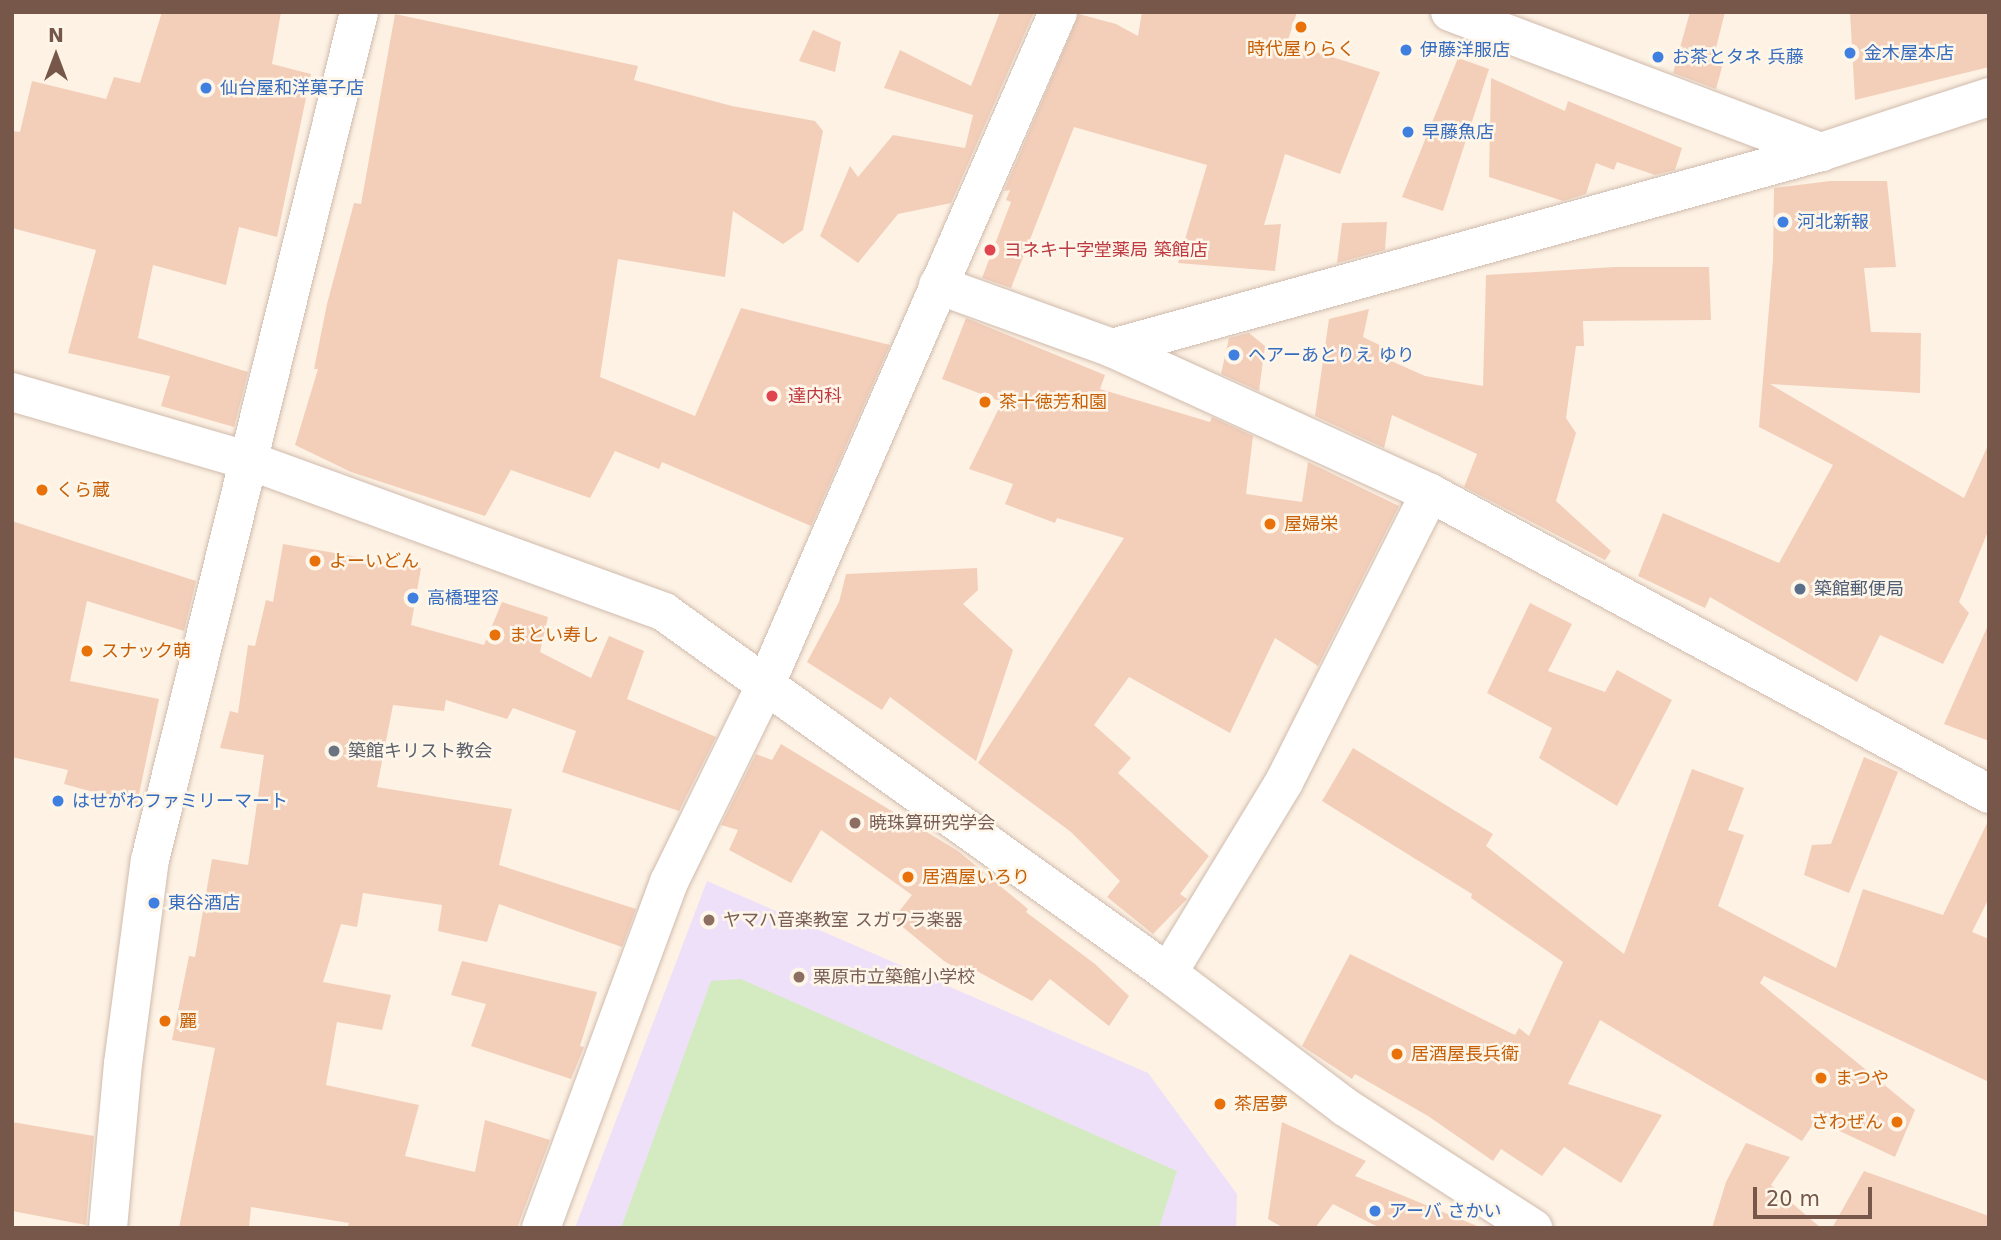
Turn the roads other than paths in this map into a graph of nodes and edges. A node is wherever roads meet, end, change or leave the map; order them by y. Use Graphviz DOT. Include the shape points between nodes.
graph roads {
  1 [pos="359,12"];
  2 [pos="1058,12"];
  3 [pos="1450,12"];
  4 [pos="1989,97"];
  5 [pos="1821,152"];
  6 [pos="938,285"];
  7 [pos="1112,348"];
  8 [pos="12,392"];
  9 [pos="250,461"];
  10 [pos="1430,493"];
  11 [pos="765,686"];
  12 [pos="1989,794"];
  13 [pos="1168,973"];
  14 [pos="108,1228"];
  15 [pos="541,1228"];
  16 [pos="1533,1228"];
  1 -- 9 [label="street"];
  2 -- 6 [label="street"];
  3 -- 5 [label="street"];
  4 -- 5 [label="street"];
  5 -- 7 [label="street"];
  6 -- 7 [label="street"];
  6 -- 11 [label="street"];
  7 -- 10 [label="street"];
  8 -- 9 [label="street"];
  9 -- 11 [label="street" via="664,612"];
  9 -- 14 [label="street" via="150,860 123,1064"];
  10 -- 12 [label="street"];
  10 -- 13 [label="street" via="1284,782"];
  11 -- 13 [label="street"];
  11 -- 15 [label="street" via="669,882"];
  13 -- 16 [label="street" via="1345,1107"];
}
